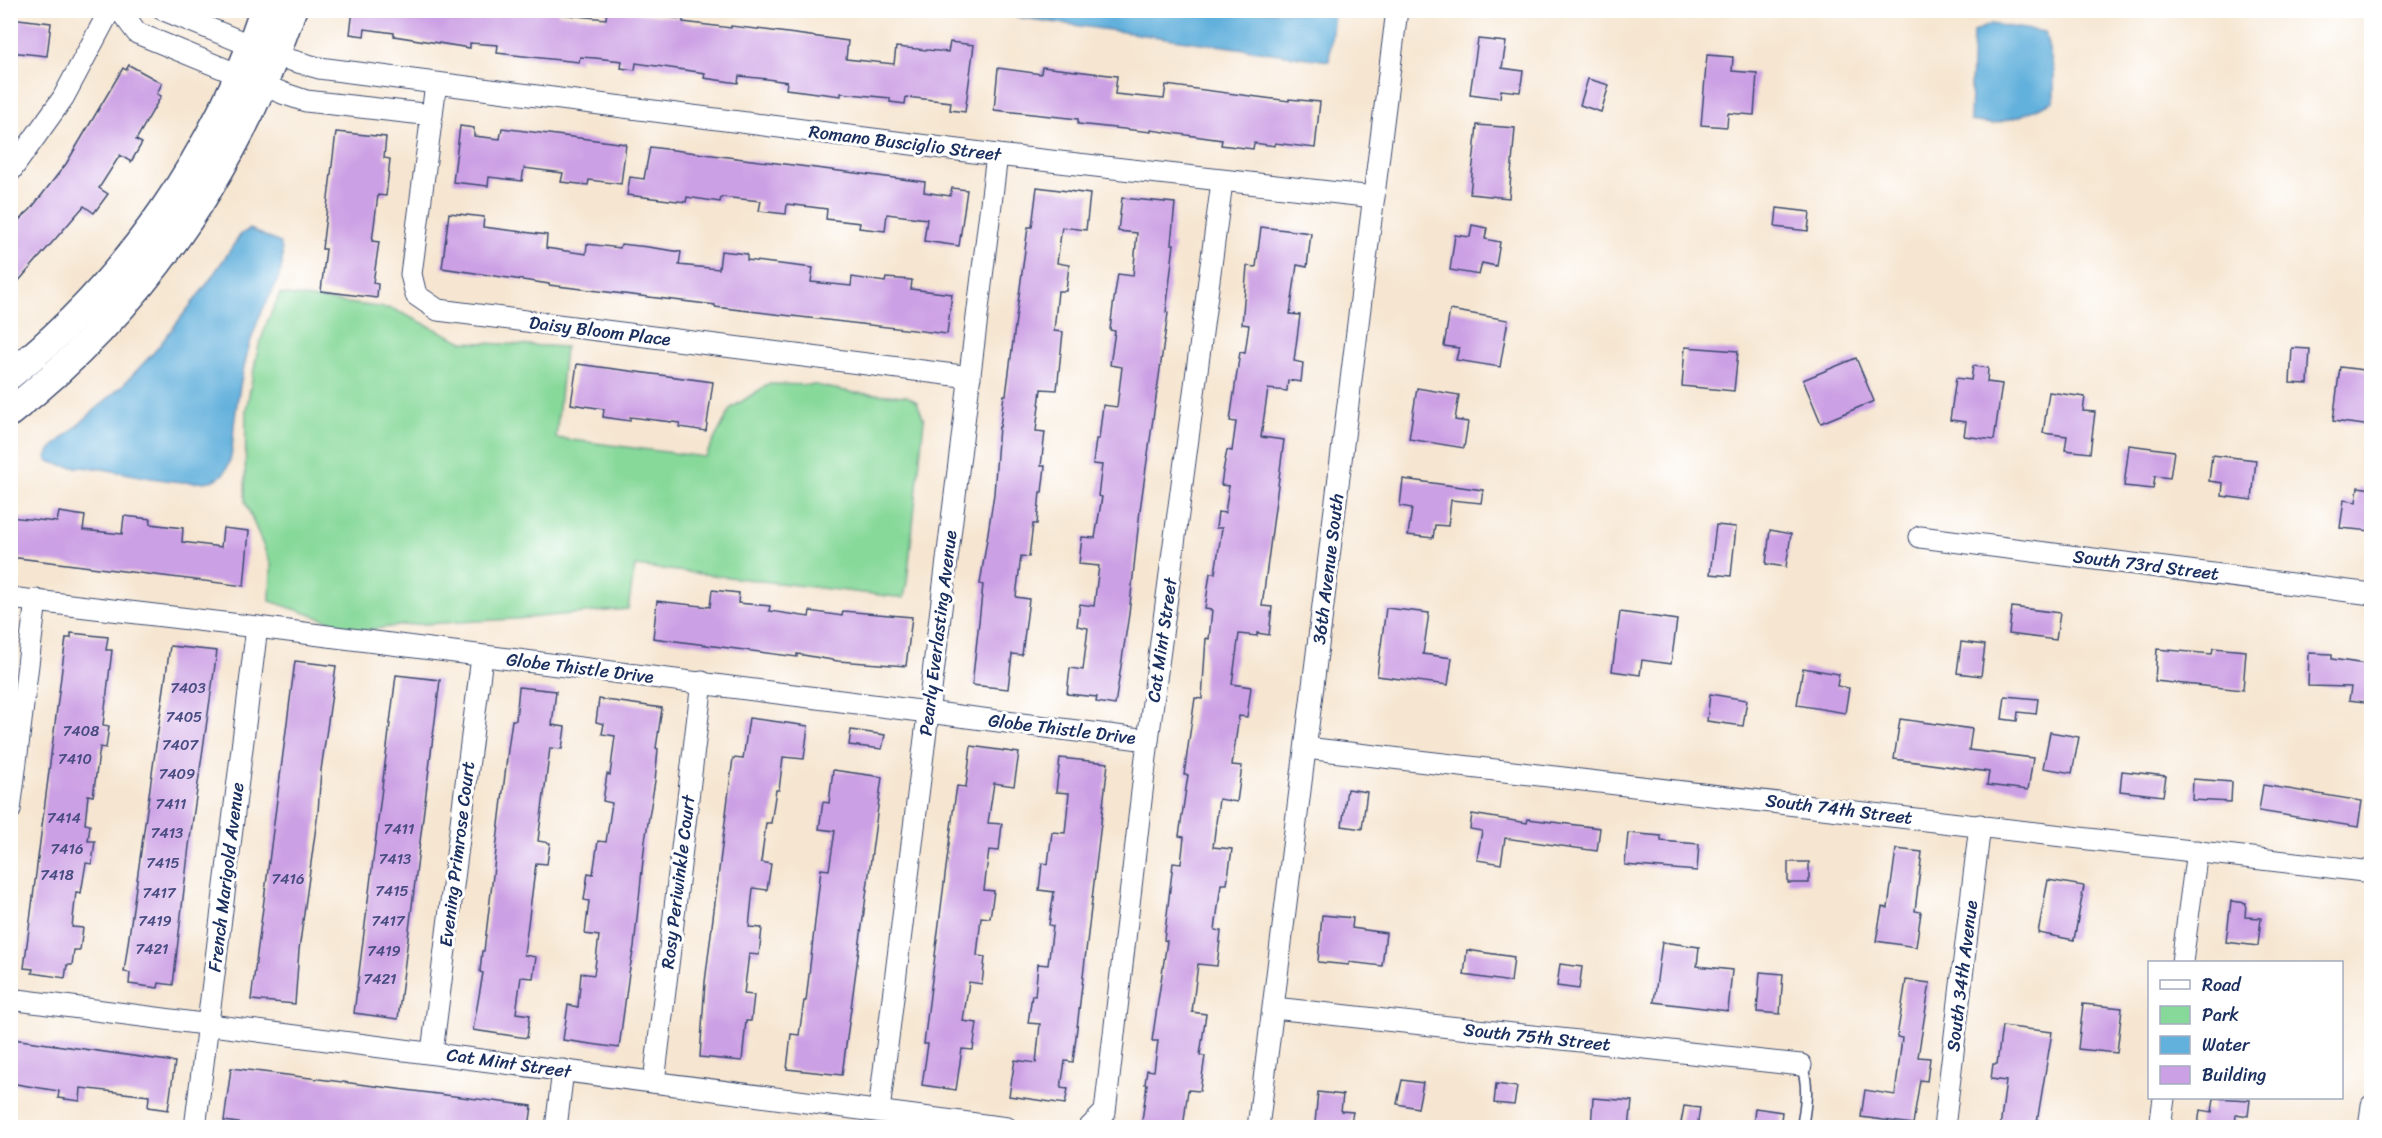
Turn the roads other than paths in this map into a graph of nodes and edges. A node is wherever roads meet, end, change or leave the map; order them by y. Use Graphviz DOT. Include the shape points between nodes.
graph roads {
  1 [pos="110,10"];
  2 [pos="120,10"];
  3 [pos="164,10"];
  4 [pos="264,10"];
  5 [pos="292,10"];
  6 [pos="1397,10"];
  7 [pos="264,51"];
  8 [pos="251,80"];
  9 [pos="436,84"];
  10 [pos="432,115"];
  11 [pos="997,155"];
  12 [pos="10,172"];
  13 [pos="1222,182"];
  14 [pos="1374,197"];
  15 [pos="10,375"];
  16 [pos="970,377"];
  17 [pos="10,412"];
  18 [pos="1920,537"];
  19 [pos="2372,594"];
  20 [pos="10,598"];
  21 [pos="36,600"];
  22 [pos="257,627"];
  23 [pos="482,657"];
  24 [pos="702,682"];
  25 [pos="928,711"];
  26 [pos="1148,740"];
  27 [pos="1306,748"];
  28 [pos="10,810"];
  29 [pos="1980,825"];
  30 [pos="2198,851"];
  31 [pos="2372,872"];
  32 [pos="2182,961"];
  33 [pos="10,999"];
  34 [pos="1274,1008"];
  35 [pos="208,1024"];
  36 [pos="432,1052"];
  37 [pos="1801,1065"];
  38 [pos="563,1070"];
  39 [pos="654,1082"];
  40 [pos="2164,1099"];
  41 [pos="2372,1105"];
  42 [pos="879,1111"];
  43 [pos="195,1128"];
  44 [pos="556,1128"];
  45 [pos="1007,1128"];
  46 [pos="1089,1128"];
  47 [pos="1258,1128"];
  48 [pos="1802,1128"];
  49 [pos="1944,1128"];
  50 [pos="2160,1128"];
  51 [pos="2369,1128"];
  1 -- 12 [label="street" via="63,98"];
  2 -- 8 [label="street" via="137,33"];
  3 -- 7 [label="street, Romano Busciglio Street"];
  4 -- 7 [label="street"];
  5 -- 7 [label="street"];
  6 -- 14 [label="street, 36th Avenue South"];
  7 -- 8 [label="street"];
  7 -- 9 [label="street, Romano Busciglio Street" via="319,68"];
  8 -- 10 [label="street" via="306,101"];
  8 -- 15 [label="street" via="148,232 64,328"];
  8 -- 17 [label="street" via="226,161 189,222 124,306 83,349"];
  9 -- 10 [label="street"];
  9 -- 11 [label="street, Romano Busciglio Street"];
  10 -- 16 [label="street, Daisy Bloom Place" via="411,274 416,295 438,310"];
  11 -- 13 [label="street, Romano Busciglio Street"];
  11 -- 16 [label="street, Pearly Everlasting Avenue"];
  13 -- 14 [label="street, Romano Busciglio Street"];
  13 -- 26 [label="street, Cat Mint Street"];
  14 -- 27 [label="street, 36th Avenue South"];
  16 -- 25 [label="street, Pearly Everlasting Avenue"];
  18 -- 19 [label="street, South 73rd Street"];
  20 -- 21 [label="street, Globe Thistle Drive"];
  21 -- 22 [label="street, Globe Thistle Drive"];
  21 -- 28 [label="street"];
  22 -- 23 [label="street, Globe Thistle Drive"];
  22 -- 35 [label="street, French Marigold Avenue"];
  23 -- 24 [label="street, Globe Thistle Drive"];
  23 -- 36 [label="street, Evening Primrose Court"];
  24 -- 25 [label="street, Globe Thistle Drive"];
  24 -- 39 [label="street, Rosy Periwinkle Court"];
  25 -- 26 [label="street, Globe Thistle Drive"];
  25 -- 42 [label="street, Pearly Everlasting Avenue"];
  26 -- 46 [label="street, Cat Mint Street" via="1105,1112"];
  27 -- 29 [label="street, South 74th Street"];
  27 -- 34 [label="street, 36th Avenue South"];
  29 -- 30 [label="street, South 74th Street"];
  29 -- 49 [label="street, South 34th Avenue"];
  30 -- 31 [label="street, South 74th Street"];
  30 -- 32 [label="street"];
  33 -- 35 [label="street, Cat Mint Street"];
  34 -- 37 [label="street, South 75th Street"];
  34 -- 47 [label="street, 36th Avenue South"];
  35 -- 36 [label="street, Cat Mint Street"];
  35 -- 43 [label="street, French Marigold Avenue"];
  36 -- 38 [label="street, Cat Mint Street"];
  37 -- 48 [label="lane" via="1806,1096"];
  38 -- 39 [label="street, Cat Mint Street"];
  38 -- 44 [label="street"];
  39 -- 42 [label="street, Cat Mint Street"];
  40 -- 50 [label="street"];
  41 -- 51 [label="street"];
  42 -- 45 [label="street, Cat Mint Street"];
}
